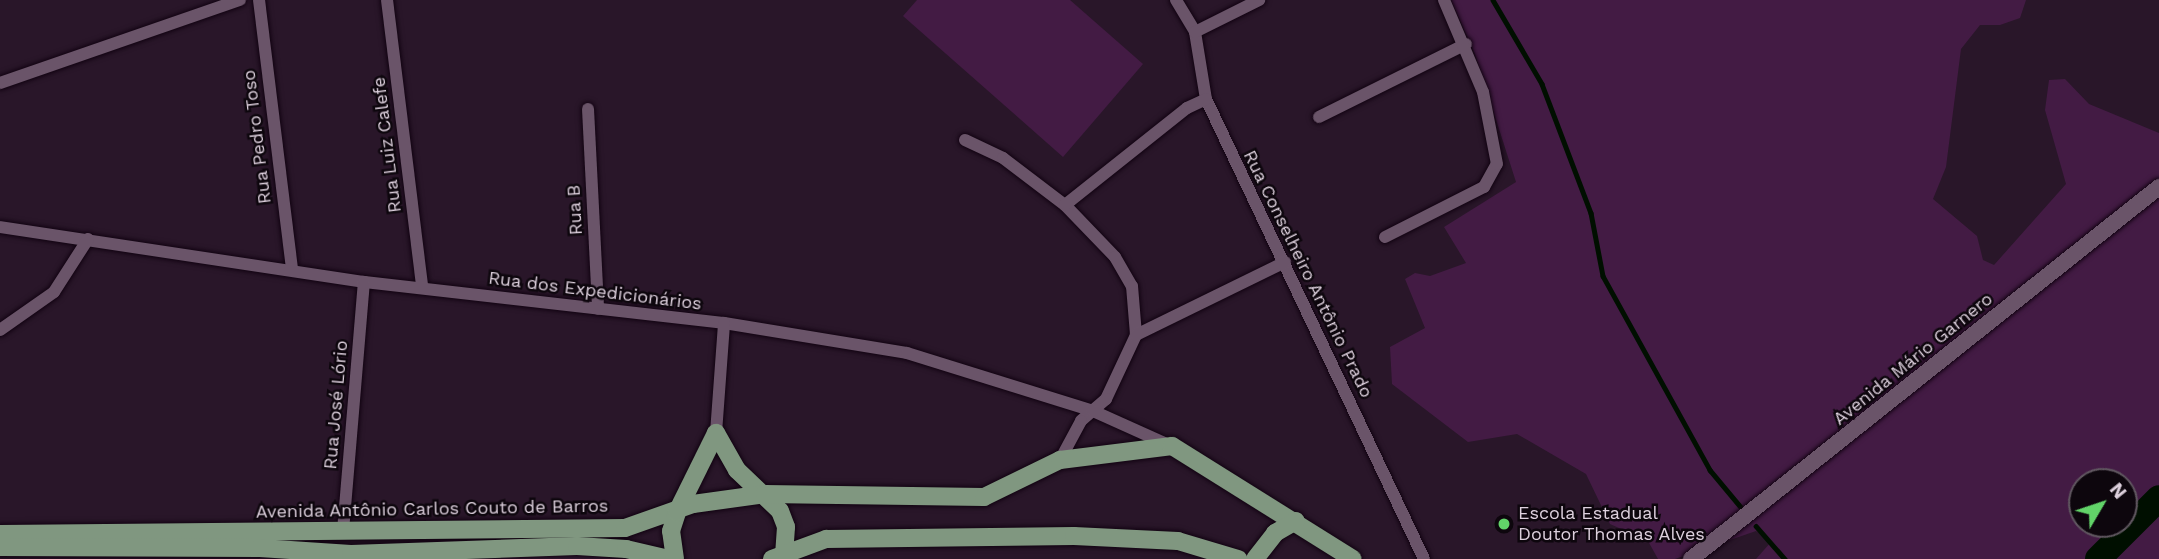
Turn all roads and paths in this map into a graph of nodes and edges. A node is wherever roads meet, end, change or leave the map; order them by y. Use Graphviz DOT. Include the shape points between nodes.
graph roads {
  1 [pos="240,0"];
  2 [pos="259,0"];
  3 [pos="387,0"];
  4 [pos="1176,0"];
  5 [pos="1259,0"];
  6 [pos="1444,0"];
  7 [pos="1195,32"];
  8 [pos="1466,44"];
  9 [pos="0,83"];
  10 [pos="1206,99"];
  11 [pos="588,109"];
  12 [pos="1319,117"];
  13 [pos="965,140"];
  14 [pos="2159,187"];
  15 [pos="1065,205"];
  16 [pos="0,227"];
  17 [pos="1385,237"];
  18 [pos="88,239"];
  19 [pos="1285,262"];
  20 [pos="292,269"];
  21 [pos="364,282"];
  22 [pos="422,287"];
  23 [pos="598,309"];
  24 [pos="724,323"];
  25 [pos="0,330"];
  26 [pos="1136,335"];
  27 [pos="1093,411"];
  28 [pos="716,433"];
  29 [pos="1172,446"];
  30 [pos="1060,460"];
  31 [pos="765,494"];
  32 [pos="677,512"];
  33 [pos="1296,521"];
  34 [pos="344,531"];
  35 [pos="0,534"];
  36 [pos="0,547"];
  37 [pos="213,554"];
  38 [pos="256,554"];
  39 [pos="781,557"];
  40 [pos="669,559"];
  41 [pos="675,559"];
  42 [pos="1238,559"];
  43 [pos="1255,559"];
  44 [pos="1353,559"];
  45 [pos="1424,559"];
  46 [pos="1691,559"];
  1 -- 9 [label="street"];
  2 -- 20 [label="street, Rua Pedro Toso"];
  3 -- 22 [label="street, Rua Luiz Calefe"];
  4 -- 7 [label="street, Rua Conselheiro Antônio Prado"];
  5 -- 7 [label="street"];
  6 -- 8 [label="street"];
  7 -- 10 [label="street, Rua Conselheiro Antônio Prado"];
  8 -- 12 [label="street"];
  8 -- 17 [label="street" via="1483,92 1495,152 1492,179"];
  10 -- 15 [label="street" via="1186,108"];
  10 -- 19 [label="street, Rua Conselheiro Antônio Prado"];
  11 -- 23 [label="street, Rua B"];
  13 -- 15 [label="street" via="1003,158"];
  14 -- 46 [label="main road, Avenida Mário Garnero"];
  15 -- 26 [label="street" via="1115,257 1132,286"];
  16 -- 18 [label="street, Rua dos Expedicionários"];
  18 -- 20 [label="street, Rua dos Expedicionários"];
  18 -- 25 [label="street" via="54,292"];
  19 -- 26 [label="street"];
  19 -- 45 [label="street, Rua Conselheiro Antônio Prado"];
  20 -- 21 [label="street, Rua dos Expedicionários"];
  21 -- 22 [label="street, Rua dos Expedicionários"];
  21 -- 34 [label="street, Rua José Lório"];
  22 -- 23 [label="street, Rua dos Expedicionários"];
  23 -- 24 [label="street, Rua dos Expedicionários"];
  24 -- 27 [label="street, Rua dos Expedicionários" via="907,353"];
  24 -- 28 [label="street"];
  26 -- 27 [label="street" via="1106,399"];
  27 -- 29 [label="street, Rua dos Expedicionários"];
  27 -- 30 [label="street" via="1072,433"];
  28 -- 31 [label="main road" via="737,470"];
  28 -- 32 [label="main road"];
  29 -- 30 [label="main road, Avenida Antônio Carlos Couto de Barros"];
  29 -- 33 [label="main road"];
  30 -- 31 [label="main road, Avenida Antônio Carlos Couto de Barros" via="984,497"];
  31 -- 32 [label="main road, Avenida Antônio Carlos Couto de Barros" via="711,500"];
  31 -- 39 [label="main road" via="780,511 786,527"];
  32 -- 34 [label="main road, Avenida Antônio Carlos Couto de Barros" via="625,528"];
  32 -- 41 [label="main road" via="671,531"];
  33 -- 43 [label="main road" via="1275,533"];
  33 -- 44 [label="main road"];
  34 -- 35 [label="main road, Avenida Antônio Carlos Couto de Barros"];
  36 -- 37 [label="main road, Avenida Antônio Carlos Couto de Barros"];
  37 -- 38 [label="main road, Avenida Antônio Carlos Couto de Barros"];
  38 -- 40 [label="main road, Avenida Antônio Carlos Couto de Barros" via="578,546 626,549"];
  39 -- 42 [label="main road" via="826,539 1074,536 1178,541"];
}
